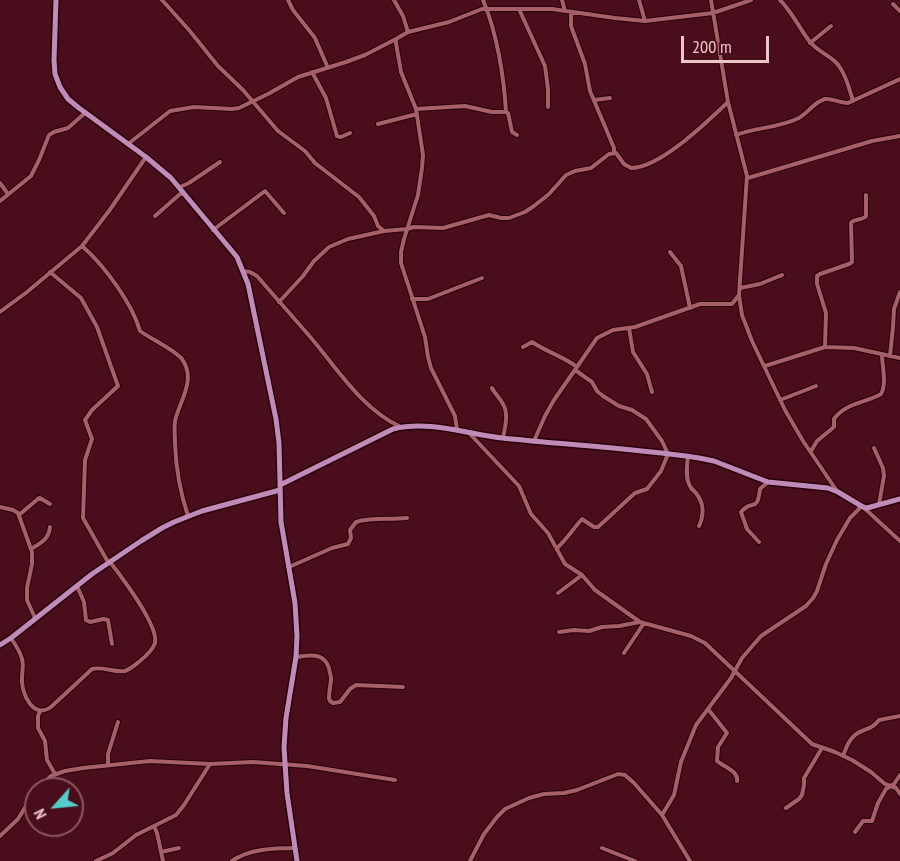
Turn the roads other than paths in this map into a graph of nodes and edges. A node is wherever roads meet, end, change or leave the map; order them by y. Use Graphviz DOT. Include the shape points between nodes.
graph roads {
  1 [pos="56,0"];
  2 [pos="162,0"];
  3 [pos="288,0"];
  4 [pos="394,0"];
  5 [pos="483,0"];
  6 [pos="562,0"];
  7 [pos="639,0"];
  8 [pos="711,0"];
  9 [pos="751,0"];
  10 [pos="780,0"];
  11 [pos="893,4"];
  12 [pos="487,9"];
  13 [pos="519,9"];
  14 [pos="565,11"];
  15 [pos="900,11"];
  16 [pos="571,12"];
  17 [pos="713,13"];
  18 [pos="645,21"];
  19 [pos="831,26"];
  20 [pos="408,32"];
  21 [pos="396,39"];
  22 [pos="810,43"];
  23 [pos="328,68"];
  24 [pos="312,72"];
  25 [pos="900,79"];
  26 [pos="610,98"];
  27 [pos="594,100"];
  28 [pos="853,101"];
  29 [pos="253,102"];
  30 [pos="728,102"];
  31 [pos="548,107"];
  32 [pos="416,112"];
  33 [pos="506,112"];
  34 [pos="85,113"];
  35 [pos="378,124"];
  36 [pos="351,133"];
  37 [pos="517,135"];
  38 [pos="736,135"];
  39 [pos="900,136"];
  40 [pos="128,144"];
  41 [pos="614,153"];
  42 [pos="146,157"];
  43 [pos="220,162"];
  44 [pos="747,178"];
  45 [pos="0,183"];
  46 [pos="182,190"];
  47 [pos="8,194"];
  48 [pos="866,195"];
  49 [pos="0,201"];
  50 [pos="284,213"];
  51 [pos="155,216"];
  52 [pos="407,229"];
  53 [pos="213,230"];
  54 [pos="384,231"];
  55 [pos="82,246"];
  56 [pos="670,252"];
  57 [pos="243,271"];
  58 [pos="50,272"];
  59 [pos="782,275"];
  60 [pos="482,278"];
  61 [pos="740,288"];
  62 [pos="900,292"];
  63 [pos="739,295"];
  64 [pos="412,299"];
  65 [pos="279,302"];
  66 [pos="690,308"];
  67 [pos="0,312"];
  68 [pos="629,328"];
  69 [pos="523,347"];
  70 [pos="825,347"];
  71 [pos="882,354"];
  72 [pos="890,356"];
  73 [pos="900,358"];
  74 [pos="765,366"];
  75 [pos="576,369"];
  76 [pos="816,386"];
  77 [pos="492,388"];
  78 [pos="652,392"];
  79 [pos="780,400"];
  80 [pos="402,427"];
  81 [pos="457,430"];
  82 [pos="470,434"];
  83 [pos="504,438"];
  84 [pos="534,441"];
  85 [pos="874,448"];
  86 [pos="811,452"];
  87 [pos="668,454"];
  88 [pos="688,456"];
  89 [pos="768,482"];
  90 [pos="280,487"];
  91 [pos="838,492"];
  92 [pos="900,499"];
  93 [pos="50,504"];
  94 [pos="879,505"];
  95 [pos="861,506"];
  96 [pos="0,507"];
  97 [pos="19,515"];
  98 [pos="188,516"];
  99 [pos="407,518"];
  100 [pos="699,526"];
  101 [pos="50,527"];
  102 [pos="900,541"];
  103 [pos="759,542"];
  104 [pos="556,548"];
  105 [pos="31,549"];
  106 [pos="109,562"];
  107 [pos="288,567"];
  108 [pos="582,575"];
  109 [pos="77,586"];
  110 [pos="558,593"];
  111 [pos="35,618"];
  112 [pos="642,622"];
  113 [pos="559,632"];
  114 [pos="11,638"];
  115 [pos="112,644"];
  116 [pos="0,645"];
  117 [pos="624,653"];
  118 [pos="296,657"];
  119 [pos="735,672"];
  120 [pos="403,687"];
  121 [pos="708,709"];
  122 [pos="40,711"];
  123 [pos="900,716"];
  124 [pos="117,722"];
  125 [pos="822,748"];
  126 [pos="843,756"];
  127 [pos="210,764"];
  128 [pos="285,764"];
  129 [pos="108,765"];
  130 [pos="55,774"];
  131 [pos="900,776"];
  132 [pos="51,777"];
  133 [pos="395,780"];
  134 [pos="737,781"];
  135 [pos="891,786"];
  136 [pos="900,794"];
  137 [pos="786,808"];
  138 [pos="24,809"];
  139 [pos="662,815"];
  140 [pos="154,826"];
  141 [pos="855,832"];
  142 [pos="0,836"];
  143 [pos="179,848"];
  144 [pos="295,848"];
  145 [pos="602,848"];
  146 [pos="161,852"];
  147 [pos="96,861"];
  148 [pos="162,861"];
  149 [pos="232,861"];
  150 [pos="297,861"];
  151 [pos="470,861"];
  152 [pos="635,861"];
  153 [pos="690,861"];
  1 -- 34 [label="main road" via="56,74 68,99"];
  2 -- 29 [label="street"];
  3 -- 23 [label="street" via="315,38"];
  4 -- 20 [label="street"];
  5 -- 12 [label="street"];
  6 -- 14 [label="street"];
  7 -- 18 [label="street"];
  8 -- 17 [label="street"];
  9 -- 17 [label="street"];
  10 -- 22 [label="street"];
  11 -- 15 [label="street"];
  12 -- 13 [label="street"];
  12 -- 20 [label="street"];
  12 -- 33 [label="street" via="505,86"];
  13 -- 14 [label="street"];
  13 -- 31 [label="street" via="545,66"];
  14 -- 16 [label="street"];
  16 -- 18 [label="street"];
  16 -- 27 [label="street" via="571,26"];
  17 -- 18 [label="street"];
  17 -- 30 [label="street"];
  19 -- 22 [label="street"];
  20 -- 21 [label="street"];
  21 -- 23 [label="street"];
  21 -- 32 [label="street"];
  22 -- 28 [label="street" via="837,64"];
  23 -- 24 [label="street"];
  24 -- 29 [label="street"];
  24 -- 36 [label="street" via="326,98 337,136"];
  25 -- 28 [label="street"];
  26 -- 27 [label="street"];
  27 -- 41 [label="street"];
  28 -- 38 [label="street" via="826,99 788,123"];
  29 -- 40 [label="street" via="232,109 176,109"];
  29 -- 54 [label="street" via="278,131 359,197"];
  30 -- 38 [label="street"];
  30 -- 41 [label="street" via="701,129 644,166 627,167"];
  32 -- 33 [label="street" via="438,106 465,106"];
  32 -- 35 [label="street"];
  32 -- 52 [label="street" via="422,168"];
  33 -- 37 [label="street" via="512,132"];
  34 -- 40 [label="main road"];
  34 -- 47 [label="street" via="68,128 51,133 30,176"];
  38 -- 44 [label="street"];
  39 -- 44 [label="street"];
  40 -- 42 [label="main road"];
  41 -- 52 [label="street" via="591,168 566,175 544,198 518,215 505,219 489,215 442,228"];
  42 -- 46 [label="main road"];
  42 -- 55 [label="street"];
  43 -- 46 [label="street"];
  44 -- 61 [label="street"];
  45 -- 47 [label="street"];
  46 -- 51 [label="street"];
  46 -- 53 [label="main road"];
  47 -- 49 [label="street"];
  48 -- 70 [label="street" via="865,218 852,221 852,262 817,276 826,313"];
  50 -- 53 [label="street" via="265,191"];
  52 -- 54 [label="street"];
  52 -- 64 [label="street" via="401,260"];
  53 -- 57 [label="main road" via="237,257"];
  54 -- 65 [label="street" via="329,247"];
  55 -- 58 [label="street"];
  55 -- 98 [label="street" via="109,274 140,331 177,355 186,366 186,389 174,427 177,469"];
  56 -- 66 [label="street" via="681,266"];
  57 -- 65 [label="street" via="257,276"];
  57 -- 90 [label="main road" via="276,419"];
  58 -- 67 [label="street"];
  58 -- 106 [label="street" via="81,298 97,327 118,384 85,420 92,439 85,460 83,518"];
  59 -- 61 [label="street"];
  60 -- 64 [label="street" via="428,299"];
  61 -- 63 [label="street"];
  62 -- 72 [label="street" via="894,309"];
  63 -- 66 [label="street" via="729,304"];
  63 -- 74 [label="street" via="745,322"];
  64 -- 81 [label="street" via="431,368 455,416"];
  65 -- 80 [label="street" via="353,389 388,420"];
  66 -- 68 [label="street"];
  68 -- 75 [label="street" via="597,338"];
  68 -- 78 [label="street" via="633,352 648,374"];
  69 -- 75 [label="street" via="532,342 569,361"];
  70 -- 71 [label="street"];
  70 -- 74 [label="street"];
  71 -- 72 [label="street"];
  71 -- 86 [label="street" via="884,390 840,412 834,418 834,427 817,441"];
  72 -- 73 [label="street"];
  74 -- 79 [label="street"];
  75 -- 84 [label="street" via="545,416"];
  75 -- 87 [label="street" via="603,396 645,419"];
  76 -- 79 [label="street"];
  77 -- 83 [label="street" via="506,410"];
  79 -- 86 [label="street"];
  80 -- 81 [label="main road"];
  80 -- 90 [label="main road"];
  81 -- 82 [label="main road"];
  82 -- 83 [label="main road"];
  82 -- 104 [label="street" via="519,486 531,514 548,532"];
  83 -- 84 [label="main road"];
  84 -- 87 [label="main road"];
  85 -- 94 [label="street" via="884,476"];
  86 -- 91 [label="street"];
  87 -- 88 [label="main road"];
  87 -- 104 [label="street" via="647,489 635,493 598,527 582,519"];
  88 -- 89 [label="main road" via="714,461"];
  88 -- 100 [label="street" via="688,483 702,506"];
  89 -- 91 [label="main road"];
  89 -- 103 [label="street" via="760,489 757,503 741,512 745,526"];
  90 -- 98 [label="main road"];
  90 -- 107 [label="main road"];
  91 -- 95 [label="main road"];
  92 -- 94 [label="main road"];
  93 -- 97 [label="street" via="40,498"];
  94 -- 95 [label="main road"];
  95 -- 102 [label="street"];
  95 -- 119 [label="street" via="837,540 813,598 761,636"];
  96 -- 97 [label="street"];
  97 -- 105 [label="street"];
  98 -- 106 [label="main road"];
  99 -- 107 [label="street" via="356,522 348,544"];
  101 -- 105 [label="street" via="44,541"];
  104 -- 108 [label="street" via="566,564"];
  105 -- 111 [label="street" via="27,600"];
  106 -- 109 [label="main road"];
  106 -- 122 [label="street" via="146,615 155,643 130,669 92,669 51,708"];
  107 -- 118 [label="main road" via="295,603"];
  108 -- 110 [label="street"];
  108 -- 112 [label="street" via="600,594"];
  109 -- 111 [label="main road"];
  109 -- 115 [label="street" via="86,620 108,620"];
  111 -- 114 [label="main road"];
  112 -- 113 [label="street"];
  112 -- 117 [label="street"];
  112 -- 119 [label="street" via="698,639"];
  114 -- 116 [label="main road"];
  114 -- 122 [label="street" via="23,662 21,680 25,694"];
  118 -- 120 [label="street" via="317,655 327,662 331,678 329,698 333,703 340,702 356,685"];
  118 -- 128 [label="main road" via="286,718"];
  119 -- 121 [label="street"];
  119 -- 125 [label="street" via="808,741"];
  121 -- 134 [label="street" via="727,733 718,747 717,761 736,773"];
  121 -- 139 [label="street" via="693,730 674,795"];
  122 -- 130 [label="street" via="38,728"];
  123 -- 126 [label="street" via="879,720 858,733"];
  124 -- 129 [label="street"];
  125 -- 126 [label="street"];
  125 -- 137 [label="street" via="804,778 802,795"];
  126 -- 135 [label="street"];
  127 -- 128 [label="street"];
  127 -- 129 [label="street" via="150,761"];
  127 -- 140 [label="street" via="180,812"];
  128 -- 133 [label="street"];
  128 -- 144 [label="main road"];
  129 -- 130 [label="street"];
  130 -- 132 [label="street"];
  131 -- 135 [label="street"];
  135 -- 136 [label="street"];
  135 -- 141 [label="street" via="878,802 872,820 863,821"];
  138 -- 142 [label="street"];
  139 -- 151 [label="street" via="634,783 618,774 577,790 529,798 505,809 484,834"];
  139 -- 153 [label="street"];
  140 -- 146 [label="street"];
  140 -- 147 [label="street"];
  143 -- 146 [label="street"];
  144 -- 149 [label="street" via="246,853"];
  144 -- 150 [label="main road"];
  145 -- 152 [label="street"];
  146 -- 148 [label="street"];
}
